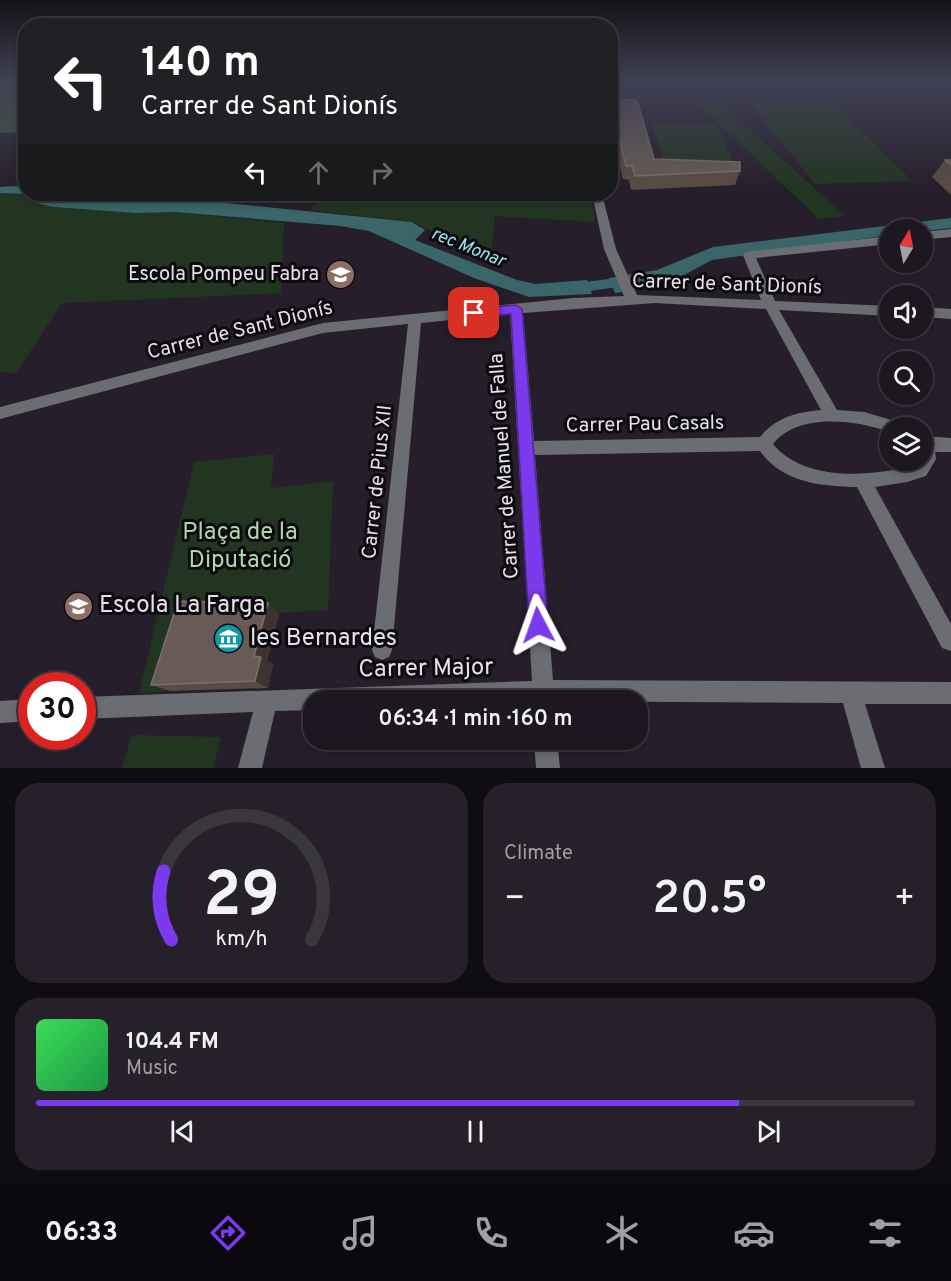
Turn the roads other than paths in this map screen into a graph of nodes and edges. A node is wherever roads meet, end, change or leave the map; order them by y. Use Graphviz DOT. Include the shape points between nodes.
graph roads {
  1 [pos="599,201"];
  2 [pos="951,233"];
  3 [pos="933,235"];
  4 [pos="879,241"];
  5 [pos="631,297"];
  6 [pos="770,305"];
  7 [pos="516,309"];
  8 [pos="879,310"];
  9 [pos="933,313"];
  10 [pos="951,314"];
  11 [pos="415,319"];
  12 [pos="0,413"];
  13 [pos="833,417"];
  14 [pos="879,424"];
  15 [pos="764,444"];
  16 [pos="933,444"];
  17 [pos="951,445"];
  18 [pos="526,448"];
  19 [pos="920,471"];
  20 [pos="862,479"];
  21 [pos="949,641"];
  22 [pos="382,650"];
  23 [pos="543,690"];
  24 [pos="851,692"];
  25 [pos="951,693"];
  26 [pos="648,695"];
  27 [pos="303,699"];
  28 [pos="267,700"];
  29 [pos="96,707"];
  30 [pos="18,711"];
  31 [pos="0,712"];
  32 [pos="547,750"];
  33 [pos="250,768"];
  34 [pos="548,768"];
  35 [pos="873,768"];
  1 -- 5 [label="street" via="610,249"];
  2 -- 3 [label="street"];
  4 -- 6 [label="street" via="749,255"];
  5 -- 6 [label="street, Carrer de Sant Dionís"];
  5 -- 7 [label="street, Carrer de Sant Dionís"];
  6 -- 8 [label="street, Carrer de Sant Dionís"];
  6 -- 13 [label="street"];
  7 -- 11 [label="street, Carrer de Sant Dionís"];
  7 -- 18 [label="street, Carrer de Manuel de Falla"];
  9 -- 10 [label="street"];
  11 -- 12 [label="street, Carrer de Sant Dionís" via="323,328"];
  11 -- 22 [label="street, Carrer de Pius XII"];
  13 -- 14 [label="street"];
  13 -- 15 [label="street" via="789,422 769,434"];
  15 -- 18 [label="street, Carrer Pau Casals"];
  15 -- 20 [label="street" via="777,460 797,471"];
  16 -- 17 [label="street"];
  18 -- 23 [label="street, Carrer de Manuel de Falla"];
  19 -- 20 [label="street"];
  20 -- 21 [label="street"];
  24 -- 25 [label="street, Carrer Major"];
  24 -- 26 [label="street, Carrer Major"];
  24 -- 35 [label="street"];
  27 -- 28 [label="street, Carrer Major"];
  28 -- 29 [label="street, Carrer Major"];
  28 -- 33 [label="street"];
  30 -- 31 [label="street"];
  32 -- 34 [label="street"];
}
